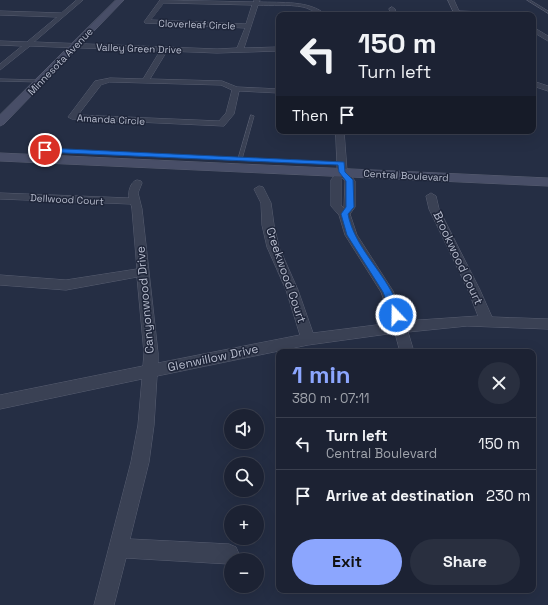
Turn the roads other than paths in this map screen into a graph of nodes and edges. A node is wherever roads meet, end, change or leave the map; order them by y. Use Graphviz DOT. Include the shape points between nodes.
graph roads {
  1 [pos="80,0"];
  2 [pos="120,0"];
  3 [pos="450,0"];
  4 [pos="528,0"];
  5 [pos="257,2"];
  6 [pos="319,12"];
  7 [pos="456,12"];
  8 [pos="548,12"];
  9 [pos="0,13"];
  10 [pos="61,15"];
  11 [pos="248,26"];
  12 [pos="536,31"];
  13 [pos="548,39"];
  14 [pos="0,43"];
  15 [pos="28,45"];
  16 [pos="75,46"];
  17 [pos="276,49"];
  18 [pos="164,50"];
  19 [pos="240,50"];
  20 [pos="0,68"];
  21 [pos="0,80"];
  22 [pos="41,81"];
  23 [pos="145,81"];
  24 [pos="536,84"];
  25 [pos="236,89"];
  26 [pos="548,90"];
  27 [pos="276,91"];
  28 [pos="252,116"];
  29 [pos="0,122"];
  30 [pos="340,134"];
  31 [pos="0,148"];
  32 [pos="0,157"];
  33 [pos="240,159"];
  34 [pos="342,168"];
  35 [pos="548,172"];
  36 [pos="548,182"];
  37 [pos="137,183"];
  38 [pos="260,189"];
  39 [pos="0,196"];
  40 [pos="431,196"];
  41 [pos="134,201"];
  42 [pos="143,272"];
  43 [pos="0,280"];
  44 [pos="487,320"];
  45 [pos="548,324"];
  46 [pos="400,327"];
  47 [pos="308,339"];
  48 [pos="406,349"];
  49 [pos="150,372"];
  50 [pos="0,402"];
  51 [pos="118,548"];
  52 [pos="224,554"];
  53 [pos="104,605"];
  1 -- 10 [label="street"];
  2 -- 16 [label="street, Minnesota Avenue"];
  3 -- 7 [label="street"];
  4 -- 8 [label="lane"];
  5 -- 6 [label="street" via="301,5"];
  5 -- 11 [label="street"];
  5 -- 11 [label="street, Cloverleaf Circle" via="162,1 147,22"];
  9 -- 10 [label="street"];
  10 -- 15 [label="street"];
  11 -- 19 [label="street"];
  12 -- 13 [label="street"];
  14 -- 15 [label="street, Valley Green Drive"];
  15 -- 16 [label="street, Valley Green Drive"];
  15 -- 20 [label="street"];
  16 -- 18 [label="street, Valley Green Drive"];
  16 -- 22 [label="street, Minnesota Avenue"];
  17 -- 19 [label="street, Valley Green Drive"];
  18 -- 19 [label="street, Valley Green Drive"];
  18 -- 23 [label="street"];
  21 -- 22 [label="lane"];
  22 -- 29 [label="street, Minnesota Avenue"];
  23 -- 25 [label="street, Amanda Circle" via="222,84"];
  23 -- 25 [label="street, Amanda Circle" via="110,80 98,83 72,117 221,124 230,114"];
  24 -- 26 [label="street"];
  25 -- 27 [label="street, Amanda Circle"];
  28 -- 33 [label="lane"];
  30 -- 34 [label="street"];
  31 -- 33 [label="street, Central Boulevard"];
  32 -- 34 [label="street, Central Boulevard"];
  33 -- 34 [label="street, Central Boulevard"];
  34 -- 35 [label="street, Central Boulevard"];
  34 -- 36 [label="street, Central Boulevard"];
  34 -- 46 [label="street" via="336,180 336,206 344,214 351,235 387,291"];
  37 -- 41 [label="street, Canyonwood Drive" via="133,193"];
  38 -- 47 [label="street, Creekwood Court" via="266,203 274,247"];
  39 -- 41 [label="street, Dellwood Court"];
  40 -- 44 [label="street, Brookwood Court" via="434,210"];
  41 -- 42 [label="street, Canyonwood Drive"];
  42 -- 43 [label="street" via="66,285"];
  42 -- 49 [label="street, Canyonwood Drive" via="151,352"];
  44 -- 45 [label="street, Glenwillow Drive"];
  44 -- 46 [label="street, Glenwillow Drive"];
  46 -- 47 [label="street, Glenwillow Drive"];
  46 -- 48 [label="street"];
  47 -- 49 [label="street, Glenwillow Drive"];
  49 -- 50 [label="street, Glenwillow Drive"];
  49 -- 51 [label="street, Canyonwood Drive" via="140,462"];
  51 -- 52 [label="street"];
  51 -- 53 [label="street, Canyonwood Drive"];
}
